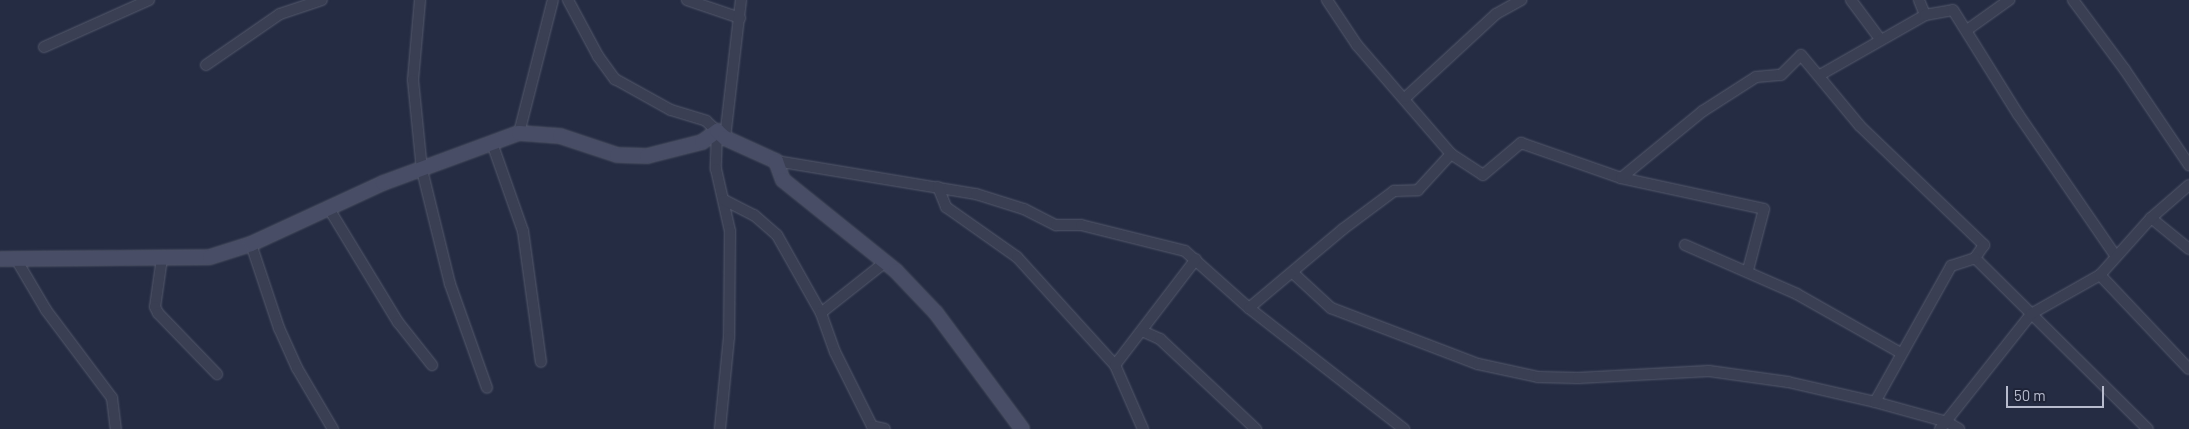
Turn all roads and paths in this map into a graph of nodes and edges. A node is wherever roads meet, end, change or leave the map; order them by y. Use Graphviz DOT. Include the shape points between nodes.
graph roads {
  1 [pos="149,0"];
  2 [pos="322,0"];
  3 [pos="420,0"];
  4 [pos="553,0"];
  5 [pos="568,0"];
  6 [pos="687,0"];
  7 [pos="741,0"];
  8 [pos="1327,0"];
  9 [pos="1521,0"];
  10 [pos="1851,0"];
  11 [pos="1919,0"];
  12 [pos="2009,0"];
  13 [pos="2073,0"];
  14 [pos="1925,16"];
  15 [pos="740,18"];
  16 [pos="1967,30"];
  17 [pos="1880,39"];
  18 [pos="44,47"];
  19 [pos="206,65"];
  20 [pos="1820,75"];
  21 [pos="1406,98"];
  22 [pos="519,133"];
  23 [pos="721,135"];
  24 [pos="492,143"];
  25 [pos="1451,154"];
  26 [pos="776,161"];
  27 [pos="2189,165"];
  28 [pos="422,170"];
  29 [pos="1621,178"];
  30 [pos="2189,184"];
  31 [pos="938,187"];
  32 [pos="724,200"];
  33 [pos="328,207"];
  34 [pos="2151,218"];
  35 [pos="251,244"];
  36 [pos="1685,245"];
  37 [pos="2189,248"];
  38 [pos="2115,255"];
  39 [pos="0,258"];
  40 [pos="162,258"];
  41 [pos="1975,258"];
  42 [pos="16,259"];
  43 [pos="1196,259"];
  44 [pos="884,263"];
  45 [pos="1748,270"];
  46 [pos="1293,273"];
  47 [pos="2100,275"];
  48 [pos="1249,308"];
  49 [pos="821,313"];
  50 [pos="2031,314"];
  51 [pos="1142,332"];
  52 [pos="1901,353"];
  53 [pos="541,362"];
  54 [pos="432,365"];
  55 [pos="1115,365"];
  56 [pos="2189,369"];
  57 [pos="217,374"];
  58 [pos="487,388"];
  59 [pos="1875,402"];
  60 [pos="1944,426"];
  61 [pos="116,429"];
  62 [pos="333,429"];
  63 [pos="720,429"];
  64 [pos="886,429"];
  65 [pos="1022,429"];
  66 [pos="1143,429"];
  67 [pos="1256,429"];
  68 [pos="1404,429"];
  69 [pos="1959,429"];
  70 [pos="2148,429"];
  1 -- 18 [label="street"];
  2 -- 19 [label="street" via="280,14"];
  3 -- 28 [label="street" via="413,80"];
  4 -- 22 [label="street"];
  5 -- 23 [label="street" via="598,56 616,79 671,110 706,121"];
  6 -- 15 [label="street"];
  7 -- 15 [label="street"];
  8 -- 21 [label="street" via="1357,45"];
  9 -- 21 [label="street" via="1496,14"];
  10 -- 17 [label="street"];
  11 -- 14 [label="street"];
  12 -- 16 [label="street"];
  13 -- 27 [label="street"];
  14 -- 16 [label="street" via="1953,10"];
  14 -- 17 [label="street"];
  15 -- 23 [label="street"];
  16 -- 38 [label="street" via="2018,114"];
  17 -- 20 [label="street"];
  20 -- 29 [label="street" via="1801,55 1781,75 1756,76 1703,111"];
  20 -- 41 [label="street" via="1860,126 1984,245"];
  21 -- 25 [label="street"];
  22 -- 23 [label="street" via="560,136 617,155 647,156"];
  22 -- 24 [label="street"];
  23 -- 26 [label="street"];
  23 -- 32 [label="street" via="716,168"];
  24 -- 28 [label="street"];
  24 -- 53 [label="street" via="523,231"];
  25 -- 29 [label="street" via="1483,176 1521,143"];
  25 -- 46 [label="street" via="1418,190 1394,191 1343,229"];
  26 -- 31 [label="street"];
  26 -- 44 [label="street" via="783,180 856,236"];
  28 -- 33 [label="street"];
  28 -- 58 [label="street" via="450,284"];
  29 -- 45 [label="street" via="1764,209"];
  30 -- 34 [label="street"];
  31 -- 43 [label="street" via="976,194 1024,209 1056,225 1080,225 1128,236 1185,252"];
  31 -- 55 [label="street" via="946,207 1017,257"];
  32 -- 49 [label="street" via="754,215 778,234"];
  32 -- 63 [label="street" via="730,231 729,337"];
  33 -- 35 [label="street"];
  33 -- 54 [label="street" via="398,322"];
  34 -- 37 [label="street"];
  34 -- 38 [label="street"];
  35 -- 40 [label="street" via="210,257"];
  35 -- 62 [label="street" via="279,328 297,368"];
  36 -- 45 [label="street"];
  38 -- 47 [label="street"];
  39 -- 42 [label="street"];
  40 -- 42 [label="street"];
  40 -- 57 [label="street" via="155,308"];
  41 -- 50 [label="street"];
  41 -- 52 [label="street" via="1951,266"];
  42 -- 61 [label="street" via="46,310 112,398"];
  43 -- 48 [label="street"];
  43 -- 51 [label="street"];
  44 -- 49 [label="street"];
  44 -- 65 [label="street" via="896,271 936,313"];
  45 -- 52 [label="street"];
  46 -- 48 [label="street"];
  46 -- 59 [label="street" via="1331,308 1478,364 1529,376 1578,378 1709,371 1788,382"];
  47 -- 50 [label="street"];
  47 -- 56 [label="street"];
  48 -- 68 [label="street"];
  49 -- 64 [label="street" via="835,352 872,426"];
  50 -- 60 [label="street"];
  50 -- 70 [label="street"];
  51 -- 55 [label="street"];
  51 -- 67 [label="street" via="1160,339"];
  52 -- 59 [label="street"];
  55 -- 66 [label="street"];
  59 -- 60 [label="street"];
  60 -- 69 [label="street"];
}
